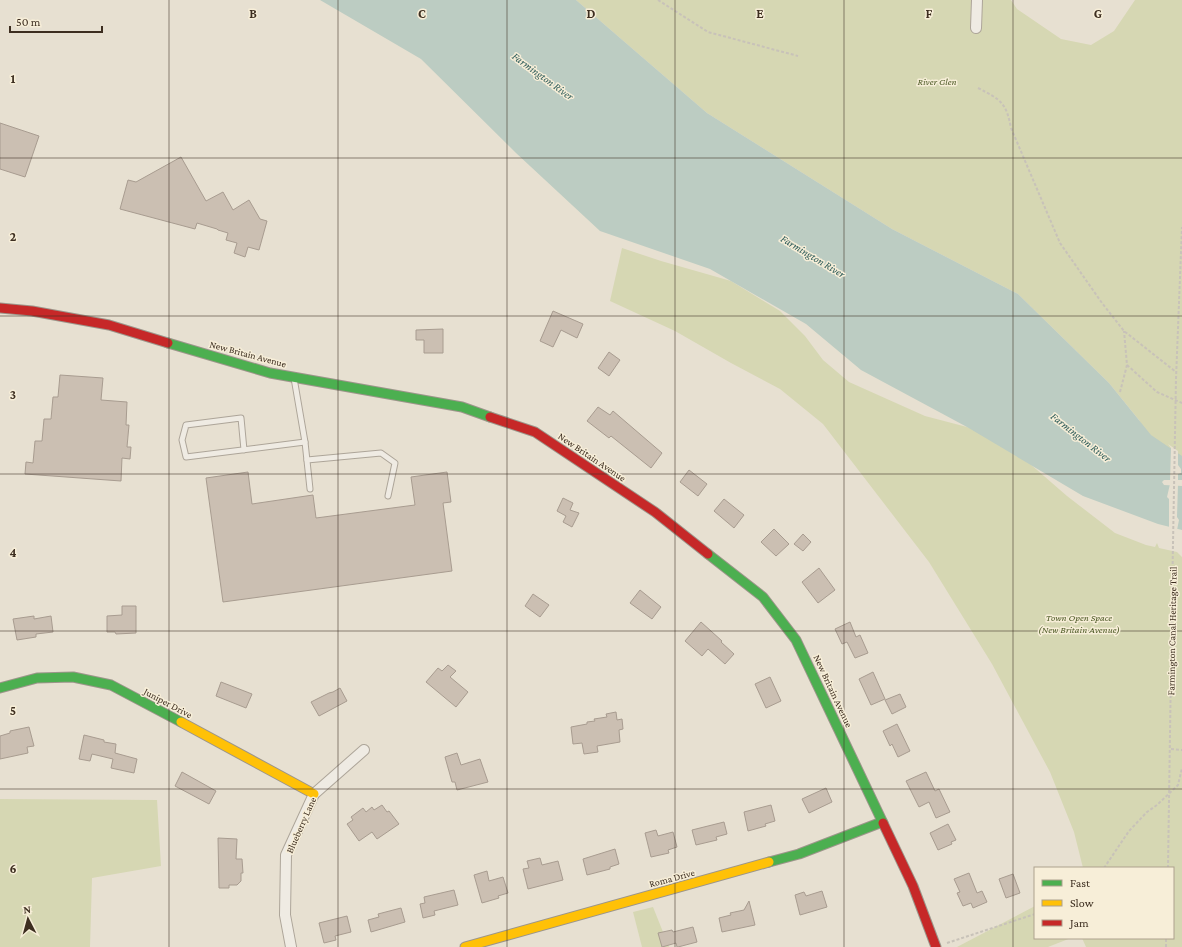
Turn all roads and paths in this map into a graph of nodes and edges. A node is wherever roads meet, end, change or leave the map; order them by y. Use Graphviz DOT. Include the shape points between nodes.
graph roads {
  1 [pos="658,0"];
  2 [pos="977,0"];
  3 [pos="976,28"];
  4 [pos="798,56"];
  5 [pos="978,88"];
  6 [pos="1182,227"];
  7 [pos="0,308"];
  8 [pos="1124,331"];
  9 [pos="1127,365"];
  10 [pos="1176,372"];
  11 [pos="294,377"];
  12 [pos="1120,392"];
  13 [pos="1182,403"];
  14 [pos="305,442"];
  15 [pos="244,450"];
  16 [pos="307,460"];
  17 [pos="310,489"];
  18 [pos="388,496"];
  19 [pos="0,688"];
  20 [pos="1171,749"];
  21 [pos="364,750"];
  22 [pos="1182,750"];
  23 [pos="1182,768"];
  24 [pos="1170,793"];
  25 [pos="314,794"];
  26 [pos="882,822"];
  27 [pos="1105,867"];
  28 [pos="1168,867"];
  29 [pos="1034,914"];
  30 [pos="939,946"];
  31 [pos="291,947"];
  32 [pos="465,947"];
  1 -- 4 [label="path" via="708,32"];
  2 -- 3 [label="street"];
  5 -- 8 [label="path" via="997,97 1007,112 1011,128 1060,243"];
  6 -- 10 [label="path, Farmington Canal Heritage Trail"];
  7 -- 11 [label="street, New Britain Avenue" via="109,325 270,373"];
  8 -- 9 [label="path"];
  8 -- 10 [label="path"];
  9 -- 12 [label="path"];
  9 -- 13 [label="path" via="1157,392"];
  10 -- 20 [label="path, Farmington Canal Heritage Trail, bridge"];
  11 -- 14 [label="lane"];
  11 -- 26 [label="street, New Britain Avenue" via="462,407 535,432 655,512 763,598 796,640"];
  14 -- 15 [label="lane"];
  14 -- 16 [label="lane"];
  15 -- 15 [label="lane" via="186,457 182,440 186,425 241,418"];
  16 -- 17 [label="lane"];
  16 -- 18 [label="lane" via="381,453 395,463"];
  19 -- 25 [label="street, Juniper Drive" via="37,678 73,677 111,685"];
  20 -- 22 [label="path"];
  20 -- 24 [label="path, Farmington Canal Heritage Trail"];
  21 -- 25 [label="street, Blueberry Lane"];
  23 -- 24 [label="path" via="1178,785"];
  24 -- 27 [label="path" via="1129,831"];
  24 -- 28 [label="path, Farmington Canal Heritage Trail"];
  25 -- 31 [label="street, Blueberry Lane" via="286,855 285,915"];
  26 -- 30 [label="street, New Britain Avenue"];
  26 -- 32 [label="street, Roma Drive" via="799,854"];
  29 -- 30 [label="path"];
}
